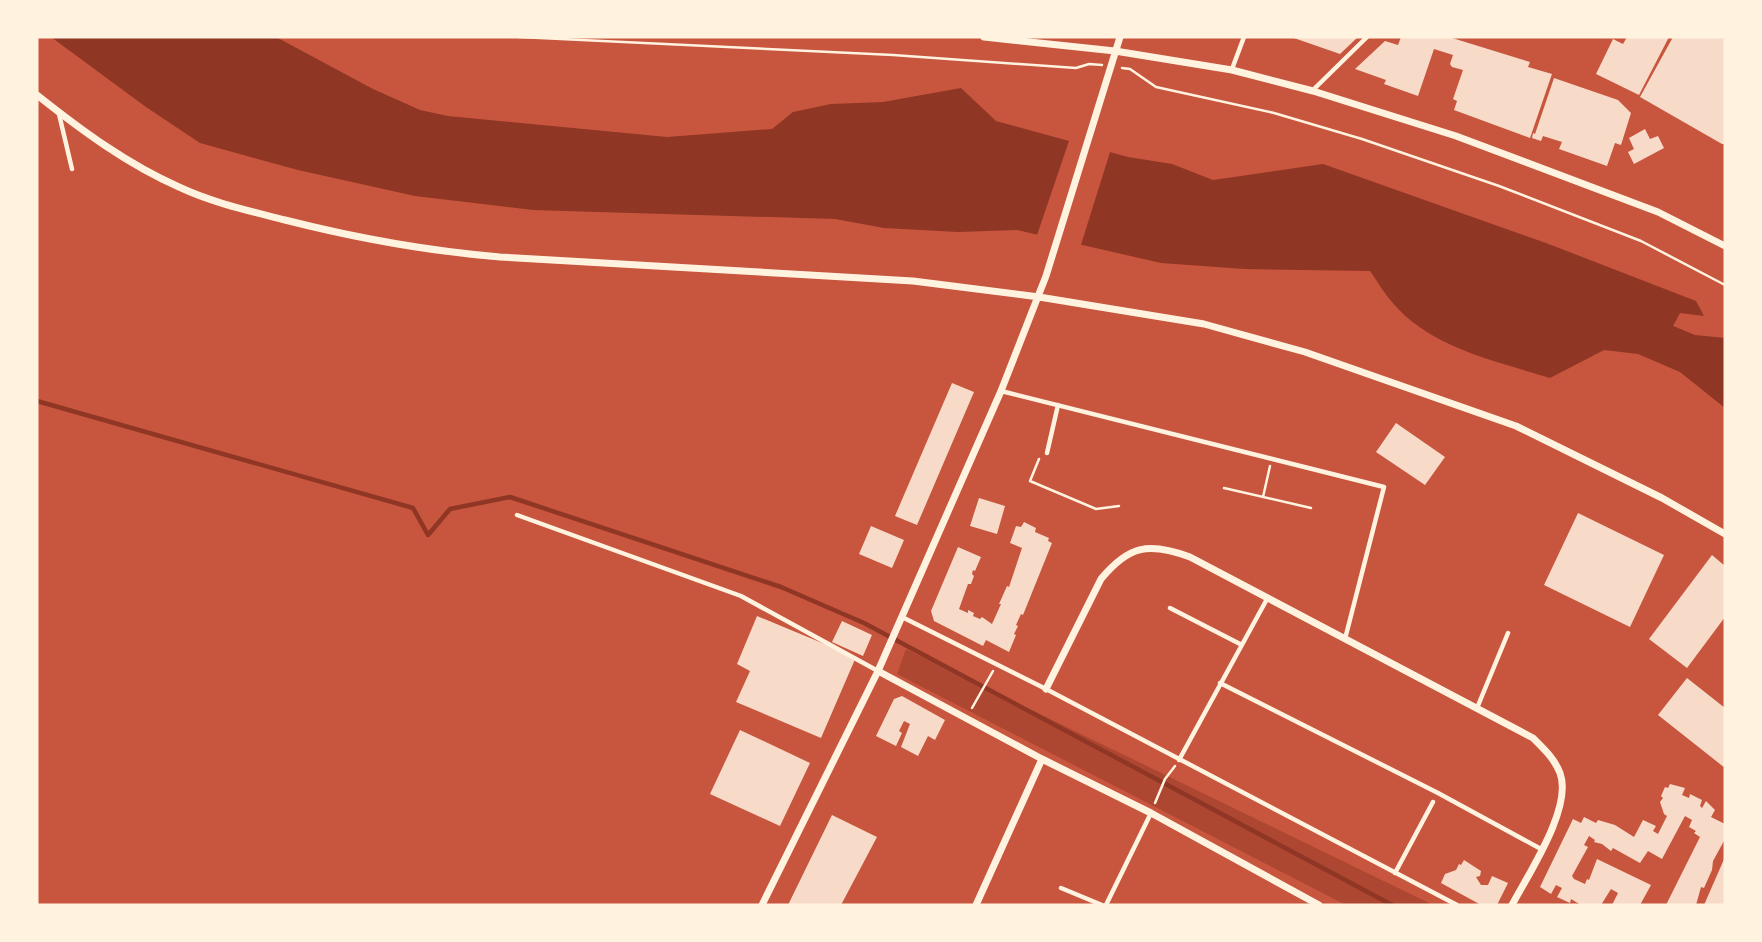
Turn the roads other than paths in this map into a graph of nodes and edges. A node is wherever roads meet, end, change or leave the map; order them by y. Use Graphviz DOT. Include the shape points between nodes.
graph roads {
  1 [pos="984,37"];
  2 [pos="1120,37"];
  3 [pos="1244,37"];
  4 [pos="1367,37"];
  5 [pos="1115,51"];
  6 [pos="1232,70"];
  7 [pos="1313,91"];
  8 [pos="37,95"];
  9 [pos="59,113"];
  10 [pos="72,169"];
  11 [pos="1725,246"];
  12 [pos="1039,297"];
  13 [pos="1001,391"];
  14 [pos="1058,405"];
  15 [pos="1047,453"];
  16 [pos="517,515"];
  17 [pos="1725,534"];
  18 [pos="1267,599"];
  19 [pos="1170,608"];
  20 [pos="901,616"];
  21 [pos="1508,633"];
  22 [pos="1345,639"];
  23 [pos="1241,645"];
  24 [pos="878,671"];
  25 [pos="1220,683"];
  26 [pos="1046,689"];
  27 [pos="1477,708"];
  28 [pos="1042,759"];
  29 [pos="1179,760"];
  30 [pos="1433,802"];
  31 [pos="1151,813"];
  32 [pos="1541,849"];
  33 [pos="1395,873"];
  34 [pos="1061,888"];
  35 [pos="1307,903"];
  36 [pos="762,905"];
  37 [pos="976,905"];
  38 [pos="1104,905"];
  39 [pos="1319,905"];
  40 [pos="1457,905"];
  41 [pos="1512,905"];
  1 -- 5 [label="street"];
  2 -- 5 [label="street"];
  3 -- 6 [label="lane"];
  4 -- 7 [label="lane"];
  5 -- 6 [label="street"];
  5 -- 12 [label="street"];
  6 -- 7 [label="street"];
  7 -- 11 [label="street" via="1455,136 1658,212"];
  8 -- 9 [label="street"];
  9 -- 10 [label="lane"];
  9 -- 12 [label="street" via="120,156 181,188 250,211 367,239 440,252 913,281"];
  12 -- 13 [label="street"];
  12 -- 17 [label="street" via="1204,324 1305,352 1516,426"];
  13 -- 14 [label="lane"];
  13 -- 20 [label="street"];
  14 -- 15 [label="lane"];
  14 -- 22 [label="lane" via="1384,487"];
  16 -- 24 [label="lane" via="741,596"];
  18 -- 22 [label="street"];
  18 -- 23 [label="lane"];
  18 -- 26 [label="street" via="1167,548 1127,553 1101,579"];
  19 -- 23 [label="lane"];
  20 -- 24 [label="street"];
  20 -- 26 [label="lane"];
  21 -- 27 [label="lane"];
  22 -- 27 [label="street"];
  23 -- 25 [label="lane"];
  24 -- 28 [label="street"];
  24 -- 36 [label="street"];
  25 -- 29 [label="lane"];
  25 -- 32 [label="lane"];
  26 -- 29 [label="lane"];
  27 -- 32 [label="street" via="1533,738 1561,775 1562,799"];
  28 -- 31 [label="street"];
  28 -- 37 [label="street"];
  29 -- 33 [label="lane"];
  30 -- 33 [label="lane"];
  31 -- 35 [label="street"];
  31 -- 38 [label="lane"];
  32 -- 41 [label="street"];
  33 -- 40 [label="lane"];
  34 -- 38 [label="lane"];
  35 -- 39 [label="street"];
}
